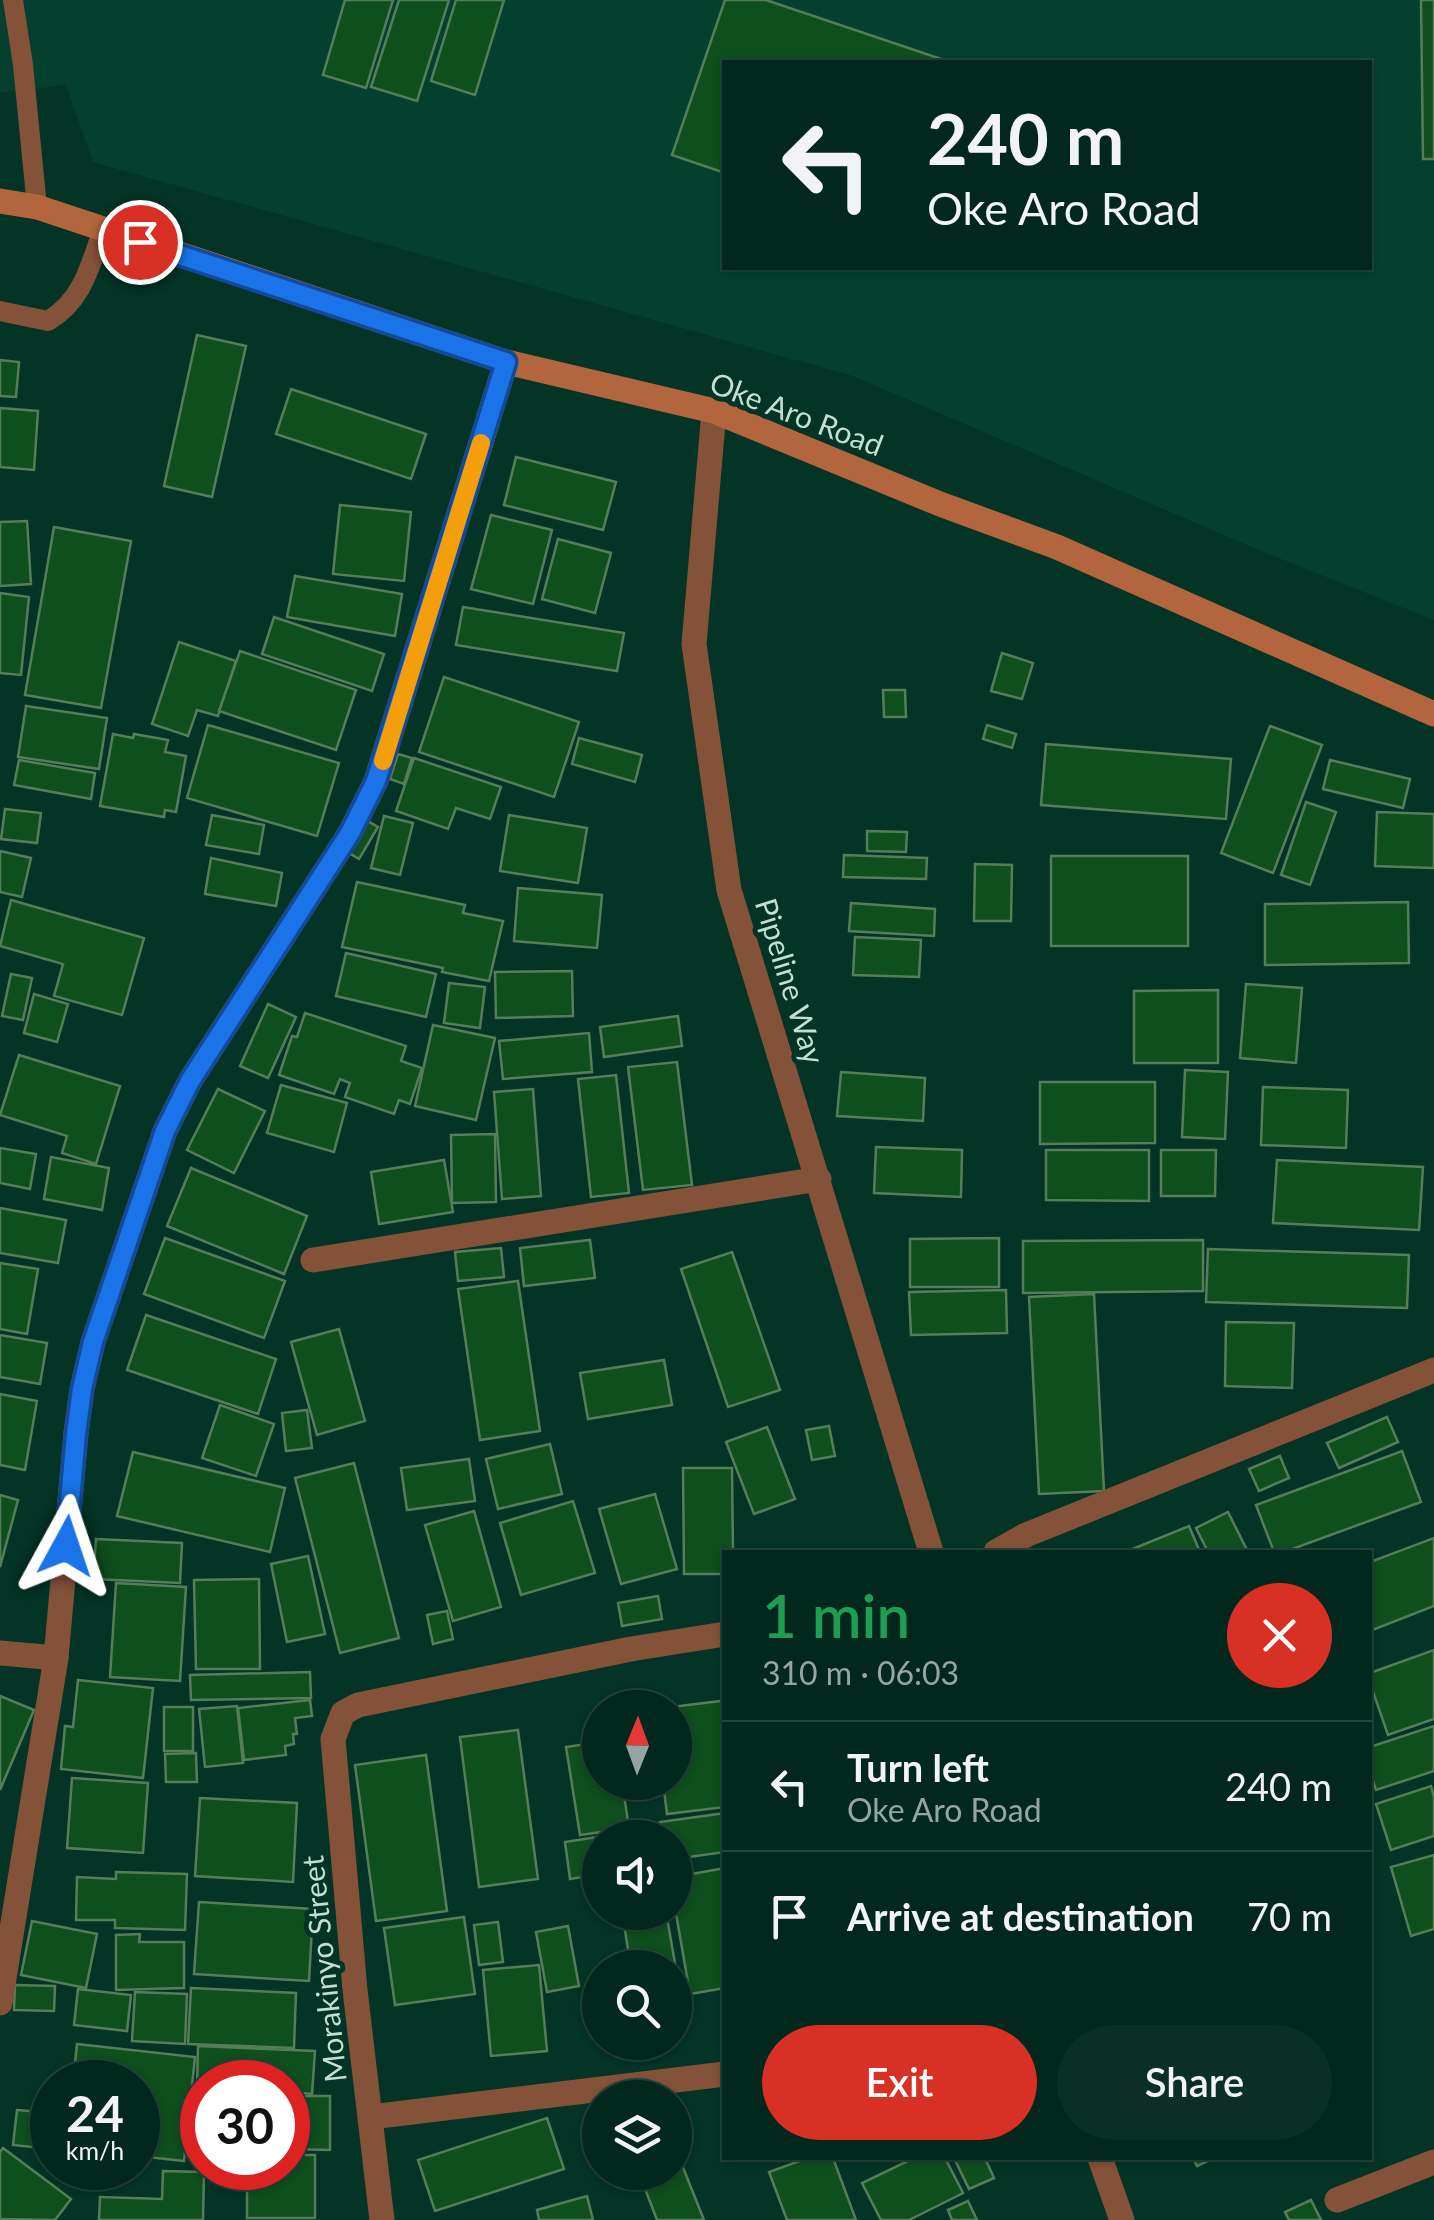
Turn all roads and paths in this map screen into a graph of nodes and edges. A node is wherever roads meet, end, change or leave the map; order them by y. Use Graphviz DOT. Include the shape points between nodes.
graph roads {
  1 [pos="13,0"];
  2 [pos="0,201"];
  3 [pos="37,208"];
  4 [pos="103,230"];
  5 [pos="0,311"];
  6 [pos="506,362"];
  7 [pos="714,411"];
  8 [pos="1434,714"];
  9 [pos="819,1179"];
  10 [pos="313,1260"];
  11 [pos="1434,1370"];
  12 [pos="930,1550"];
  13 [pos="1000,1550"];
  14 [pos="722,1634"];
  15 [pos="0,1654"];
  16 [pos="56,1658"];
  17 [pos="0,2003"];
  18 [pos="722,2074"];
  19 [pos="372,2118"];
  20 [pos="1101,2160"];
  21 [pos="1434,2162"];
  22 [pos="1338,2200"];
  23 [pos="382,2220"];
  24 [pos="1122,2220"];
  1 -- 3 [label="lane"];
  2 -- 3 [label="main road, Oke Aro Road"];
  3 -- 4 [label="main road, Oke Aro Road"];
  4 -- 5 [label="lane" via="81,289 64,312 48,321"];
  4 -- 6 [label="main road, Oke Aro Road"];
  6 -- 7 [label="main road, Oke Aro Road"];
  6 -- 16 [label="street" via="376,781 165,1131 82,1389"];
  7 -- 8 [label="main road, Oke Aro Road" via="1057,547"];
  7 -- 9 [label="street, Pipeline Way" via="694,644 729,890"];
  9 -- 10 [label="street"];
  9 -- 12 [label="street, Pipeline Way"];
  11 -- 13 [label="street"];
  14 -- 19 [label="street, Morakinyo Street" via="343,1712 333,1739"];
  15 -- 16 [label="street"];
  16 -- 17 [label="street"];
  18 -- 19 [label="street"];
  19 -- 23 [label="street, Morakinyo Street"];
  20 -- 24 [label="street"];
  21 -- 22 [label="street"];
}
